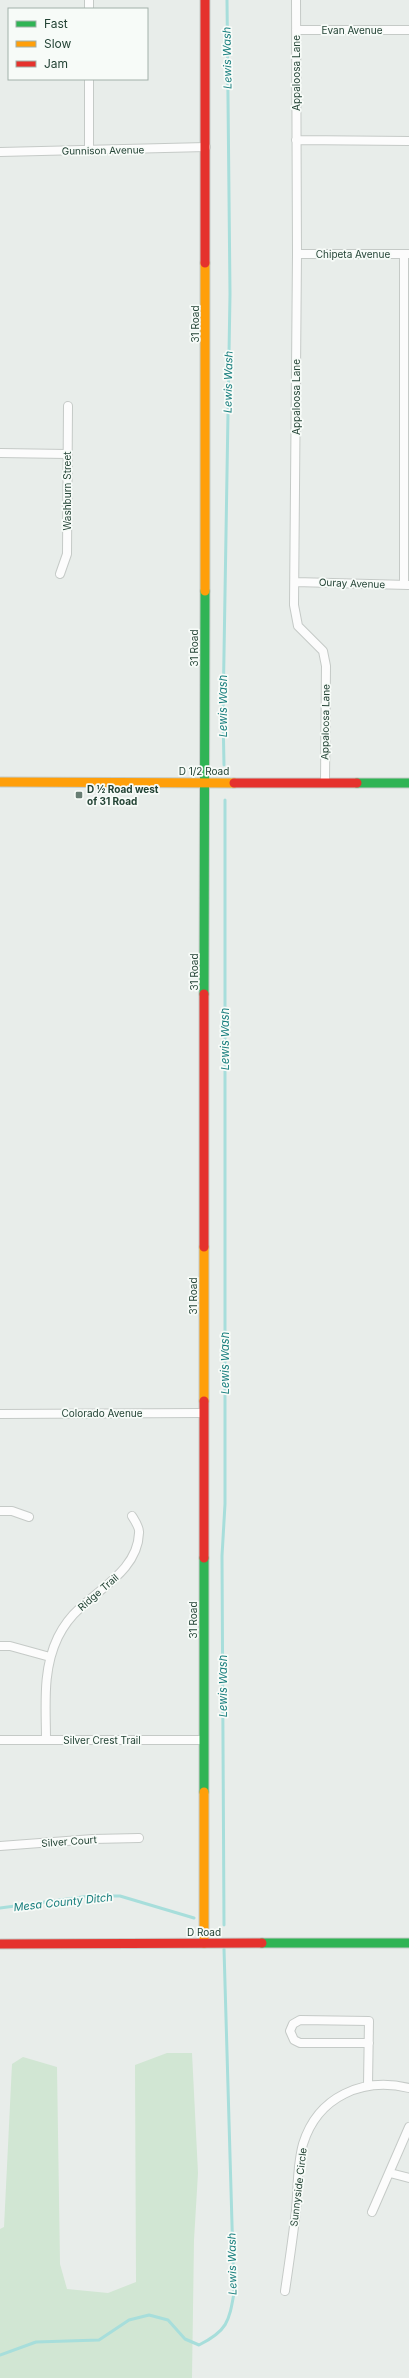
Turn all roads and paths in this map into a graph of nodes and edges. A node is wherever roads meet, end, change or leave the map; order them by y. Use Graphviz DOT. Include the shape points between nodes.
graph roads {
  1 [pos="205,0"];
  2 [pos="296,0"];
  3 [pos="296,30"];
  4 [pos="409,30"];
  5 [pos="89,80"];
  6 [pos="296,140"];
  7 [pos="409,141"];
  8 [pos="206,147"];
  9 [pos="89,150"];
  10 [pos="0,152"];
  11 [pos="297,254"];
  12 [pos="407,254"];
  13 [pos="68,406"];
  14 [pos="0,453"];
  15 [pos="67,454"];
  16 [pos="60,574"];
  17 [pos="295,582"];
  18 [pos="406,584"];
  19 [pos="0,782"];
  20 [pos="205,782"];
  21 [pos="325,782"];
  22 [pos="409,783"];
  23 [pos="204,1413"];
  24 [pos="0,1414"];
  25 [pos="0,1511"];
  26 [pos="132,1516"];
  27 [pos="30,1518"];
  28 [pos="0,1646"];
  29 [pos="50,1657"];
  30 [pos="0,1740"];
  31 [pos="46,1740"];
  32 [pos="204,1740"];
  33 [pos="139,1838"];
  34 [pos="0,1846"];
  35 [pos="204,1943"];
  36 [pos="409,1943"];
  37 [pos="0,1944"];
  38 [pos="369,2042"];
  39 [pos="368,2085"];
  40 [pos="409,2088"];
  41 [pos="409,2128"];
  42 [pos="390,2173"];
  43 [pos="409,2178"];
  44 [pos="372,2212"];
  45 [pos="285,2291"];
  1 -- 8 [label="street, 31 Road"];
  2 -- 3 [label="street, Appaloosa Lane"];
  3 -- 4 [label="street, Evan Avenue"];
  3 -- 6 [label="street, Appaloosa Lane"];
  5 -- 9 [label="street"];
  6 -- 7 [label="street"];
  6 -- 11 [label="street, Appaloosa Lane"];
  8 -- 9 [label="street, Gunnison Avenue"];
  8 -- 20 [label="street, 31 Road"];
  9 -- 10 [label="street, Gunnison Avenue"];
  11 -- 12 [label="street, Chipeta Avenue"];
  11 -- 17 [label="street, Appaloosa Lane"];
  12 -- 18 [label="street"];
  13 -- 15 [label="street, Washburn Street"];
  14 -- 15 [label="street"];
  15 -- 16 [label="street, Washburn Street" via="67,554"];
  17 -- 18 [label="street, Ouray Avenue"];
  17 -- 21 [label="street, Appaloosa Lane" via="294,605 298,626 323,651 326,666"];
  19 -- 20 [label="street, D 1/2 Road"];
  20 -- 21 [label="street, D 1/2 Road"];
  20 -- 23 [label="street, 31 Road"];
  21 -- 22 [label="street, D 1/2 Road"];
  23 -- 24 [label="street, Colorado Avenue"];
  23 -- 32 [label="street, 31 Road"];
  25 -- 27 [label="street" via="12,1511"];
  26 -- 29 [label="street, Ridge Trail" via="140,1532 128,1562 110,1583 72,1616"];
  28 -- 29 [label="street" via="10,1646"];
  29 -- 31 [label="street, Ridge Trail" via="46,1683"];
  30 -- 31 [label="street, Silver Crest Trail"];
  31 -- 32 [label="street, Silver Crest Trail"];
  32 -- 35 [label="street, 31 Road"];
  33 -- 34 [label="street, Silver Court"];
  35 -- 36 [label="street, D Road"];
  35 -- 37 [label="street, D Road"];
  38 -- 38 [label="street" via="369,2021 300,2020 293,2024 290,2031 294,2040 300,2043"];
  38 -- 39 [label="street"];
  39 -- 40 [label="street, Sunnyside Circle" via="389,2084"];
  39 -- 45 [label="street, Sunnyside Circle" via="348,2091 331,2102 317,2117 306,2135 301,2154"];
  41 -- 42 [label="street"];
  42 -- 43 [label="street"];
  42 -- 44 [label="street"];
}
